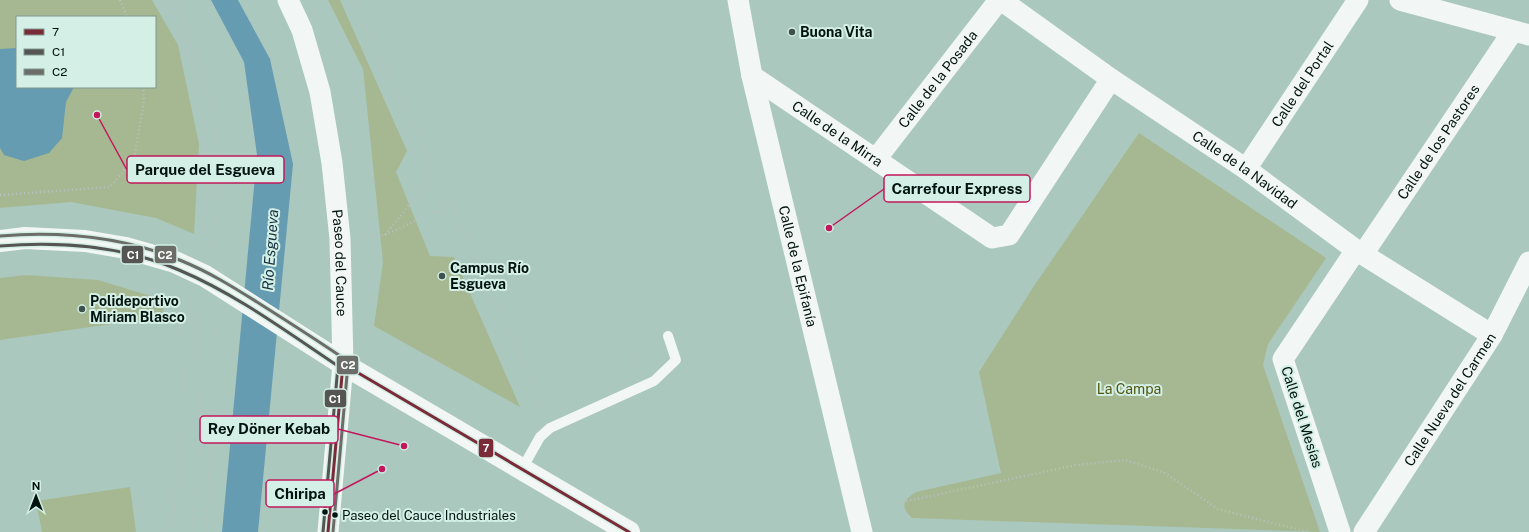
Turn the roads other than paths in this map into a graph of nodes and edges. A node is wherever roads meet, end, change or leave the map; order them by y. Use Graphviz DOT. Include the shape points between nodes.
graph roads {
  1 [pos="288,0"];
  2 [pos="738,0"];
  3 [pos="1000,0"];
  4 [pos="1358,0"];
  5 [pos="1400,0"];
  6 [pos="1521,33"];
  7 [pos="752,76"];
  8 [pos="1111,79"];
  9 [pos="876,159"];
  10 [pos="1246,169"];
  11 [pos="0,241"];
  12 [pos="1360,252"];
  13 [pos="1529,262"];
  14 [pos="1492,335"];
  15 [pos="668,336"];
  16 [pos="343,364"];
  17 [pos="522,469"];
  18 [pos="328,532"];
  19 [pos="629,532"];
  20 [pos="862,532"];
  21 [pos="1340,532"];
  22 [pos="1364,532"];
  1 -- 16 [label="street, Paseo del Cauce" via="302,30 320,92 332,163 340,239"];
  2 -- 7 [label="street, Calle de la Epifanía"];
  3 -- 8 [label="street, Calle de la Navidad"];
  3 -- 9 [label="street, Calle de la Posada"];
  4 -- 10 [label="street, Calle del Portal"];
  5 -- 6 [label="street"];
  6 -- 12 [label="street, Calle de los Pastores"];
  7 -- 9 [label="street, Calle de la Mirra"];
  7 -- 20 [label="street, Calle de la Epifanía"];
  8 -- 9 [label="street, Calle de la Mirra" via="1009,235 992,238"];
  8 -- 10 [label="street, Calle de la Navidad"];
  10 -- 12 [label="street, Calle de la Navidad"];
  11 -- 16 [label="main road" via="25,238 85,241 126,248 175,262 230,290"];
  12 -- 14 [label="street, Calle de la Navidad"];
  12 -- 21 [label="street, Calle del Mesías" via="1283,359"];
  13 -- 14 [label="street, Calle Nueva del Carmen"];
  14 -- 22 [label="street, Calle Nueva del Carmen"];
  15 -- 17 [label="lane" via="676,360 654,382 550,428 540,437"];
  16 -- 17 [label="main road"];
  16 -- 18 [label="street, Paseo del Cauce"];
  17 -- 19 [label="main road"];
}
